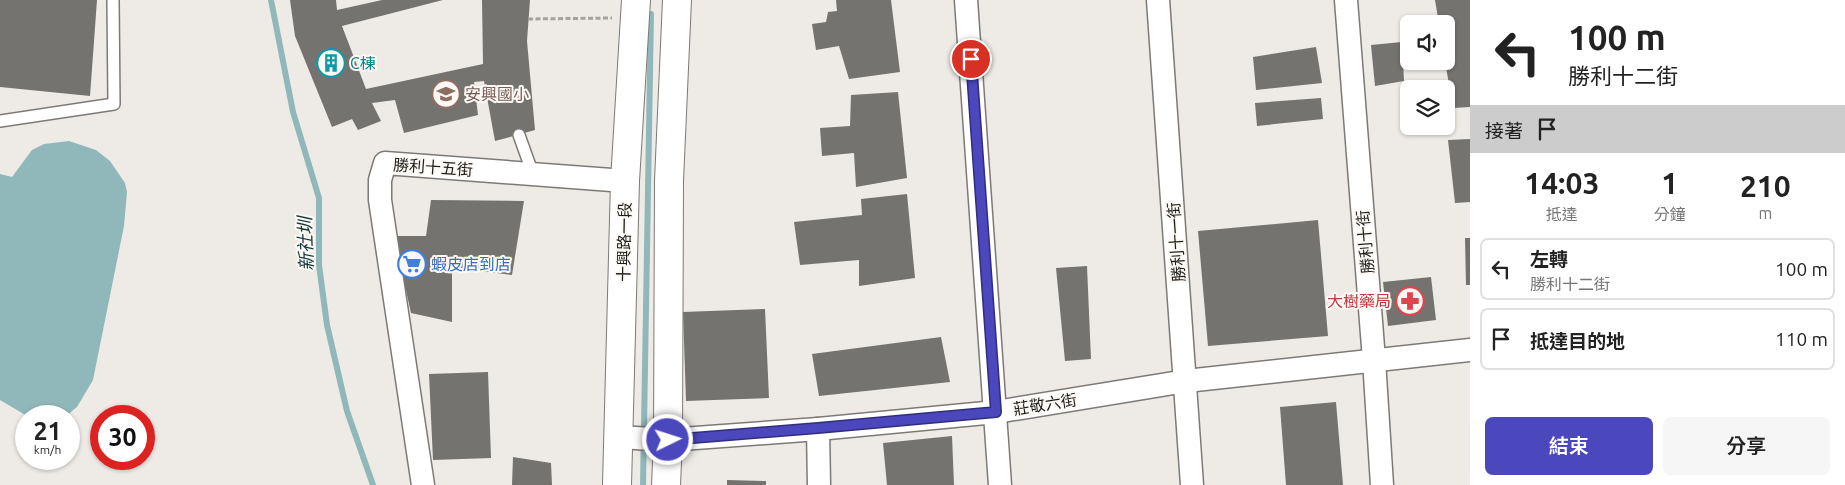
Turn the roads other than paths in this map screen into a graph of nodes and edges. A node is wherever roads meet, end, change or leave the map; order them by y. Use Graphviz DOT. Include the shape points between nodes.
graph roads {
  1 [pos="113,0"];
  2 [pos="677,0"];
  3 [pos="966,0"];
  4 [pos="1158,0"];
  5 [pos="1346,0"];
  6 [pos="635,9"];
  7 [pos="0,121"];
  8 [pos="519,135"];
  9 [pos="533,174"];
  10 [pos="626,181"];
  11 [pos="1470,350"];
  12 [pos="1374,360"];
  13 [pos="1186,381"];
  14 [pos="996,412"];
  15 [pos="818,428"];
  16 [pos="619,437"];
  17 [pos="668,440"];
  18 [pos="423,485"];
  19 [pos="617,485"];
  20 [pos="666,485"];
  21 [pos="819,485"];
  22 [pos="1000,485"];
  23 [pos="1192,485"];
  24 [pos="1382,485"];
  1 -- 7 [label="lane" via="114,104"];
  2 -- 17 [label="street" via="669,181"];
  3 -- 14 [label="street"];
  4 -- 13 [label="street, 勝利十一街"];
  5 -- 12 [label="street, 勝利十街"];
  6 -- 10 [label="street, 十興路一段"];
  8 -- 9 [label="lane"];
  9 -- 10 [label="street, 勝利十五街"];
  9 -- 18 [label="street, 勝利十五街" via="385,163 380,180 380,200"];
  10 -- 16 [label="street, 十興路一段"];
  11 -- 12 [label="street, 莊敬六街"];
  12 -- 13 [label="street, 莊敬六街"];
  12 -- 24 [label="street, 勝利十街"];
  13 -- 14 [label="street, 莊敬六街"];
  13 -- 23 [label="street, 勝利十一街"];
  14 -- 15 [label="street, 莊敬六街"];
  14 -- 22 [label="street"];
  15 -- 17 [label="street, 莊敬六街"];
  15 -- 21 [label="street"];
  16 -- 17 [label="street, 莊敬六街"];
  16 -- 19 [label="street, 十興路一段"];
  17 -- 20 [label="street"];
}
